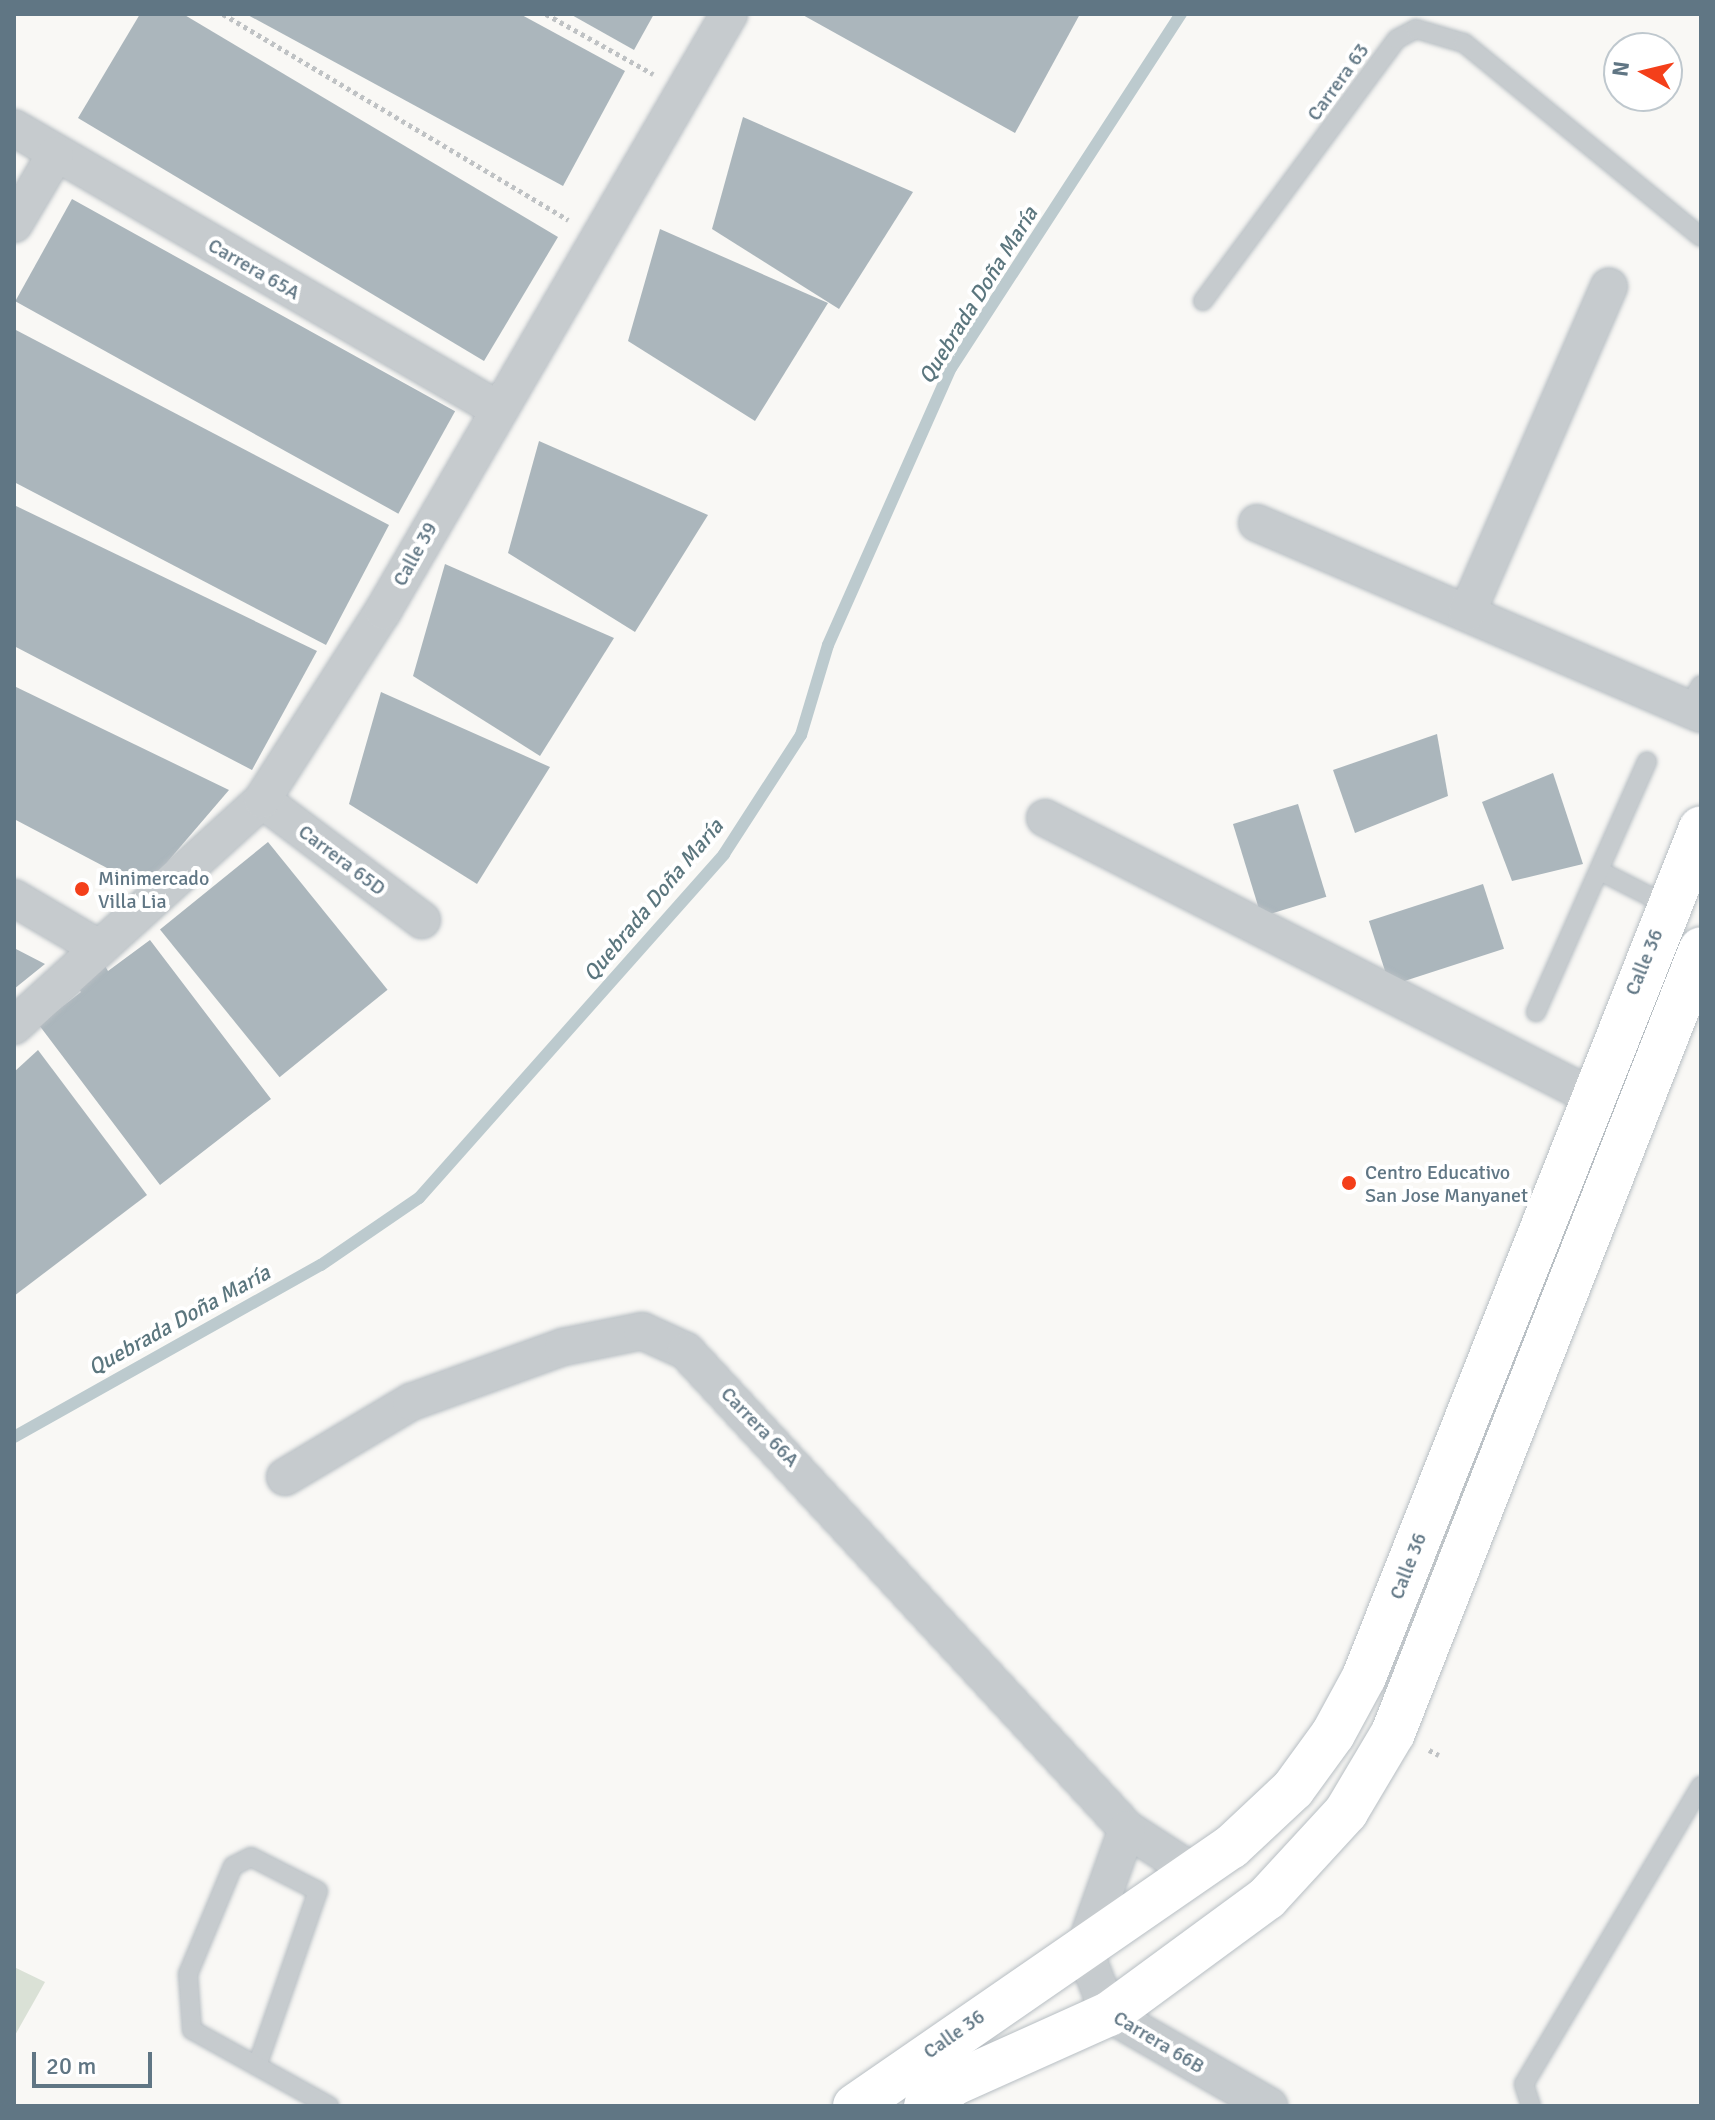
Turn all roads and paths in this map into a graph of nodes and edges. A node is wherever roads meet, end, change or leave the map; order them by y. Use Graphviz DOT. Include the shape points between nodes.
graph roads {
  1 [pos="223,14"];
  2 [pos="546,14"];
  3 [pos="729,14"];
  4 [pos="683,92"];
  5 [pos="14,128"];
  6 [pos="55,155"];
  7 [pos="14,224"];
  8 [pos="597,237"];
  9 [pos="1701,237"];
  10 [pos="1609,287"];
  11 [pos="1203,301"];
  12 [pos="496,408"];
  13 [pos="1257,523"];
  14 [pos="1467,613"];
  15 [pos="1697,703"];
  16 [pos="1647,762"];
  17 [pos="262,800"];
  18 [pos="1045,818"];
  19 [pos="1701,828"];
  20 [pos="1602,872"];
  21 [pos="14,898"];
  22 [pos="1667,905"];
  23 [pos="422,920"];
  24 [pos="99,948"];
  25 [pos="1700,956"];
  26 [pos="1536,1012"];
  27 [pos="14,1026"];
  28 [pos="1591,1096"];
  29 [pos="285,1477"];
  30 [pos="1701,1786"];
  31 [pos="1127,1829"];
  32 [pos="1195,1873"];
  33 [pos="1084,1949"];
  34 [pos="1109,2014"];
  35 [pos="257,2066"];
  36 [pos="329,2106"];
  37 [pos="855,2106"];
  38 [pos="926,2106"];
  39 [pos="1269,2106"];
  40 [pos="1531,2106"];
  1 -- 8 [label="path"];
  2 -- 4 [label="path"];
  3 -- 4 [label="street, Calle 39"];
  4 -- 8 [label="street, Calle 39"];
  5 -- 6 [label="street, Carrera 65A"];
  6 -- 7 [label="street"];
  6 -- 12 [label="street, Carrera 65A"];
  8 -- 12 [label="street, Calle 39"];
  9 -- 11 [label="lane, Carrera 63" via="1464,43 1416,29 1397,39"];
  10 -- 14 [label="street"];
  12 -- 17 [label="street, Calle 39" via="383,611"];
  13 -- 14 [label="street"];
  14 -- 15 [label="street"];
  16 -- 20 [label="lane"];
  17 -- 23 [label="street, Carrera 65D"];
  17 -- 24 [label="street, Calle 39"];
  18 -- 28 [label="street"];
  19 -- 22 [label="main road, Calle 36"];
  20 -- 22 [label="lane"];
  20 -- 26 [label="lane"];
  21 -- 24 [label="street"];
  22 -- 28 [label="main road, Calle 36"];
  24 -- 27 [label="street, Calle 39"];
  25 -- 34 [label="main road, Calle 36" via="1393,1733 1346,1812 1267,1898"];
  28 -- 32 [label="main road, Calle 36" via="1364,1677 1293,1789"];
  29 -- 31 [label="street, Carrera 66A" via="411,1402 563,1347 642,1331 686,1351 727,1392"];
  30 -- 40 [label="lane" via="1524,2084"];
  31 -- 32 [label="street, Carrera 66A"];
  31 -- 33 [label="street"];
  32 -- 33 [label="main road, Calle 36"];
  33 -- 34 [label="street, Carrera 66B"];
  33 -- 37 [label="main road, Calle 36"];
  34 -- 38 [label="main road, Calle 36" via="953,2084"];
  34 -- 39 [label="street, Carrera 66B"];
  35 -- 35 [label="lane" via="318,1891 251,1857 233,1866 188,1974 186,2002 192,2030"];
  35 -- 36 [label="lane"];
}
